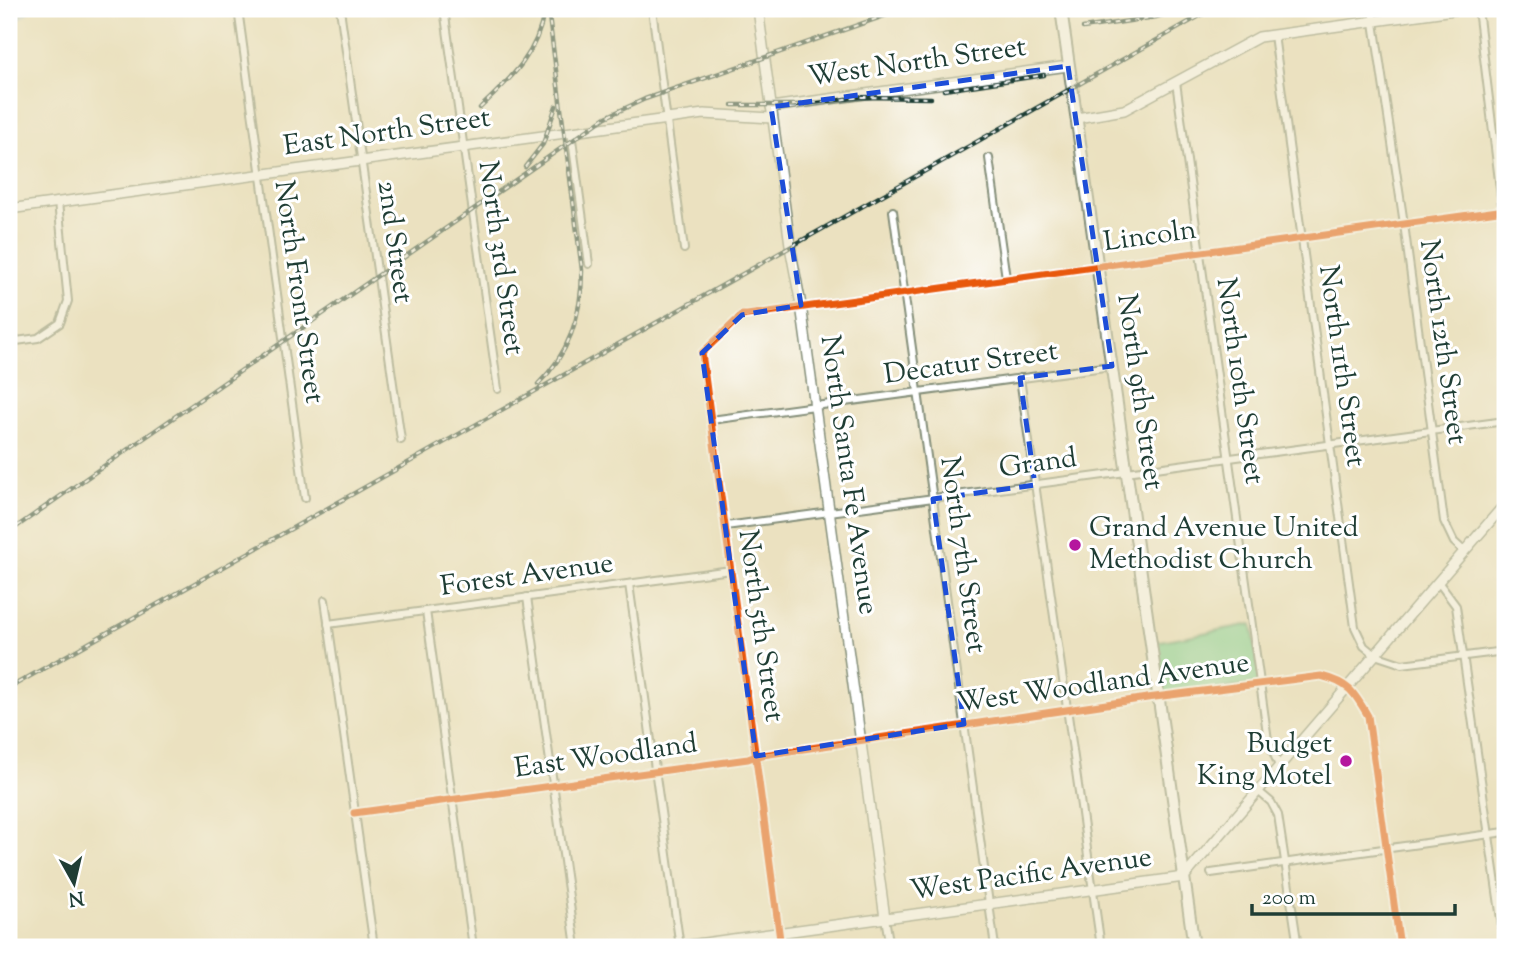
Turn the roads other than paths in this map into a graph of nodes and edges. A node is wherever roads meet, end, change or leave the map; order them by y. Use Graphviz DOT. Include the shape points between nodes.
graph roads {
  1 [pos="238,9"];
  2 [pos="340,9"];
  3 [pos="444,9"];
  4 [pos="652,9"];
  5 [pos="758,9"];
  6 [pos="1061,9"];
  7 [pos="1373,9"];
  8 [pos="1461,9"];
  9 [pos="1478,9"];
  10 [pos="1374,21"];
  11 [pos="1274,36"];
  12 [pos="1068,66"];
  13 [pos="1176,82"];
  14 [pos="771,107"];
  15 [pos="772,118"];
  16 [pos="1077,118"];
  17 [pos="667,119"];
  18 [pos="571,132"];
  19 [pos="463,146"];
  20 [pos="989,158"];
  21 [pos="361,160"];
  22 [pos="261,173"];
  23 [pos="58,202"];
  24 [pos="9,209"];
  25 [pos="1504,210"];
  26 [pos="893,211"];
  27 [pos="1404,224"];
  28 [pos="1505,230"];
  29 [pos="1302,237"];
  30 [pos="684,249"];
  31 [pos="1200,251"];
  32 [pos="589,264"];
  33 [pos="1098,265"];
  34 [pos="1006,278"];
  35 [pos="904,291"];
  36 [pos="801,305"];
  37 [pos="9,342"];
  38 [pos="702,353"];
  39 [pos="1112,366"];
  40 [pos="1020,379"];
  41 [pos="498,389"];
  42 [pos="918,392"];
  43 [pos="815,406"];
  44 [pos="711,420"];
  45 [pos="1505,421"];
  46 [pos="1433,431"];
  47 [pos="401,440"];
  48 [pos="1331,445"];
  49 [pos="1228,459"];
  50 [pos="1127,473"];
  51 [pos="1035,485"];
  52 [pos="305,498"];
  53 [pos="933,499"];
  54 [pos="1505,504"];
  55 [pos="830,513"];
  56 [pos="726,527"];
  57 [pos="1464,551"];
  58 [pos="731,570"];
  59 [pos="1439,583"];
  60 [pos="629,584"];
  61 [pos="527,597"];
  62 [pos="325,600"];
  63 [pos="426,611"];
  64 [pos="328,624"];
  65 [pos="1505,651"];
  66 [pos="1375,654"];
  67 [pos="1464,656"];
  68 [pos="1261,684"];
  69 [pos="1348,687"];
  70 [pos="1157,697"];
  71 [pos="1067,709"];
  72 [pos="964,724"];
  73 [pos="863,739"];
  74 [pos="757,756"];
  75 [pos="1279,765"];
  76 [pos="656,772"];
  77 [pos="553,786"];
  78 [pos="1258,791"];
  79 [pos="452,799"];
  80 [pos="354,813"];
  81 [pos="1505,832"];
  82 [pos="1489,834"];
  83 [pos="1387,849"];
  84 [pos="1286,862"];
  85 [pos="1211,873"];
  86 [pos="1184,877"];
  87 [pos="1092,889"];
  88 [pos="989,904"];
  89 [pos="886,918"];
  90 [pos="779,933"];
  91 [pos="374,947"];
  92 [pos="473,947"];
  93 [pos="576,947"];
  94 [pos="678,947"];
  95 [pos="781,947"];
  96 [pos="890,947"];
  97 [pos="995,947"];
  98 [pos="1101,947"];
  99 [pos="1194,947"];
  100 [pos="1298,947"];
  101 [pos="1400,947"];
  102 [pos="1505,947"];
  1 -- 22 [label="street, North Front Street"];
  2 -- 21 [label="street, 2nd Street"];
  3 -- 19 [label="street, North 3rd Street"];
  4 -- 17 [label="street"];
  5 -- 14 [label="main road, North Santa Fe Avenue"];
  6 -- 12 [label="main road, North 9th Street"];
  7 -- 10 [label="street, North 12th Street"];
  8 -- 10 [label="main road"];
  9 -- 25 [label="street"];
  10 -- 11 [label="main road"];
  10 -- 27 [label="street, North 12th Street"];
  11 -- 13 [label="main road" via="1259,37"];
  11 -- 29 [label="street, North 11th Street"];
  12 -- 14 [label="main road, West North Street"];
  12 -- 16 [label="main road, North 9th Street"];
  13 -- 16 [label="main road" via="1124,110"];
  13 -- 31 [label="street, North 10th Street"];
  14 -- 15 [label="main road, North Santa Fe Avenue"];
  15 -- 17 [label="main road, East North Street" via="704,114"];
  15 -- 36 [label="main road, North Santa Fe Avenue"];
  16 -- 33 [label="main road, North 9th Street"];
  17 -- 18 [label="main road, East North Street"];
  17 -- 30 [label="street"];
  18 -- 19 [label="main road, East North Street"];
  18 -- 32 [label="street"];
  19 -- 21 [label="main road, East North Street"];
  19 -- 41 [label="street, North 3rd Street"];
  20 -- 34 [label="street"];
  21 -- 22 [label="main road, East North Street"];
  21 -- 47 [label="street, 2nd Street"];
  22 -- 23 [label="main road, East North Street"];
  22 -- 52 [label="street, North Front Street"];
  23 -- 24 [label="main road, East North Street"];
  23 -- 37 [label="street" via="68,301 60,323 38,338"];
  25 -- 27 [label="street, Lincoln"];
  25 -- 28 [label="street"];
  26 -- 35 [label="street, North 7th Street"];
  27 -- 29 [label="street, Lincoln"];
  27 -- 46 [label="street, North 12th Street"];
  29 -- 31 [label="street, Lincoln"];
  29 -- 48 [label="street, North 11th Street"];
  31 -- 33 [label="street, Lincoln"];
  31 -- 49 [label="street, North 10th Street"];
  33 -- 34 [label="street, Lincoln"];
  33 -- 39 [label="main road, North 9th Street"];
  34 -- 35 [label="street, Lincoln"];
  35 -- 36 [label="street, Lincoln"];
  35 -- 42 [label="street, North 7th Street"];
  36 -- 38 [label="street, Lincoln" via="742,316"];
  36 -- 43 [label="main road, North Santa Fe Avenue"];
  38 -- 44 [label="street, North 5th Street"];
  39 -- 40 [label="street, Decatur Street"];
  39 -- 50 [label="main road, North 9th Street"];
  40 -- 42 [label="street, Decatur Street"];
  40 -- 51 [label="street"];
  42 -- 43 [label="street, Decatur Street"];
  42 -- 53 [label="street, North 7th Street"];
  43 -- 44 [label="street, Decatur Street"];
  43 -- 55 [label="main road, North Santa Fe Avenue"];
  44 -- 56 [label="street, North 5th Street"];
  45 -- 46 [label="street"];
  46 -- 48 [label="street"];
  46 -- 57 [label="street, North 12th Street" via="1444,521"];
  48 -- 49 [label="street"];
  48 -- 66 [label="street, North 11th Street" via="1355,627 1364,646"];
  49 -- 50 [label="street, Grand"];
  49 -- 68 [label="street, North 10th Street"];
  50 -- 51 [label="street, Grand"];
  50 -- 70 [label="main road, North 9th Street"];
  51 -- 53 [label="street, Grand"];
  51 -- 71 [label="street"];
  53 -- 55 [label="street, Grand"];
  53 -- 72 [label="street, North 7th Street"];
  54 -- 57 [label="main road"];
  55 -- 56 [label="street, Grand"];
  55 -- 73 [label="main road, North Santa Fe Avenue"];
  56 -- 58 [label="street, North 5th Street"];
  57 -- 59 [label="main road"];
  58 -- 60 [label="street, Forest Avenue"];
  58 -- 74 [label="street, North 5th Street"];
  59 -- 66 [label="main road"];
  59 -- 67 [label="street" via="1456,606"];
  60 -- 61 [label="street, Forest Avenue"];
  60 -- 76 [label="street"];
  61 -- 63 [label="street, Forest Avenue"];
  61 -- 77 [label="street"];
  62 -- 64 [label="street"];
  63 -- 64 [label="street, Forest Avenue"];
  63 -- 79 [label="street"];
  64 -- 80 [label="street"];
  65 -- 67 [label="street"];
  66 -- 67 [label="street" via="1402,664"];
  66 -- 69 [label="main road"];
  67 -- 82 [label="street"];
  68 -- 69 [label="street, West Woodland Avenue" via="1321,677"];
  68 -- 70 [label="street, West Woodland Avenue"];
  68 -- 75 [label="street, North 10th Street" via="1268,740"];
  69 -- 75 [label="main road"];
  69 -- 83 [label="street" via="1368,716"];
  70 -- 71 [label="street, West Woodland Avenue"];
  70 -- 86 [label="main road, North 9th Street"];
  71 -- 72 [label="street, West Woodland Avenue"];
  71 -- 87 [label="street"];
  72 -- 73 [label="street, West Woodland Avenue"];
  72 -- 88 [label="street, North 7th Street"];
  73 -- 74 [label="street, East Woodland"];
  73 -- 89 [label="main road, North Santa Fe Avenue"];
  74 -- 76 [label="street, East Woodland"];
  74 -- 90 [label="street, North 5th Street"];
  75 -- 78 [label="main road"];
  76 -- 77 [label="street, East Woodland"];
  76 -- 94 [label="street"];
  77 -- 79 [label="street, East Woodland"];
  77 -- 93 [label="street"];
  78 -- 84 [label="street" via="1278,815"];
  78 -- 86 [label="main road"];
  79 -- 80 [label="street, East Woodland"];
  79 -- 92 [label="street"];
  80 -- 91 [label="street"];
  81 -- 82 [label="street"];
  82 -- 83 [label="street"];
  82 -- 102 [label="street"];
  83 -- 84 [label="street"];
  83 -- 101 [label="street"];
  84 -- 85 [label="street"];
  84 -- 100 [label="street"];
  86 -- 87 [label="main road, West Pacific Avenue"];
  86 -- 99 [label="main road, North 9th Street"];
  87 -- 88 [label="main road, West Pacific Avenue"];
  87 -- 98 [label="street"];
  88 -- 89 [label="main road, West Pacific Avenue"];
  88 -- 97 [label="street, North 7th Street"];
  89 -- 90 [label="main road, West Pacific Avenue"];
  89 -- 96 [label="street, North Santa Fe Avenue"];
  90 -- 94 [label="main road, West Pacific Avenue"];
  90 -- 95 [label="street, North 5th Street"];
}
